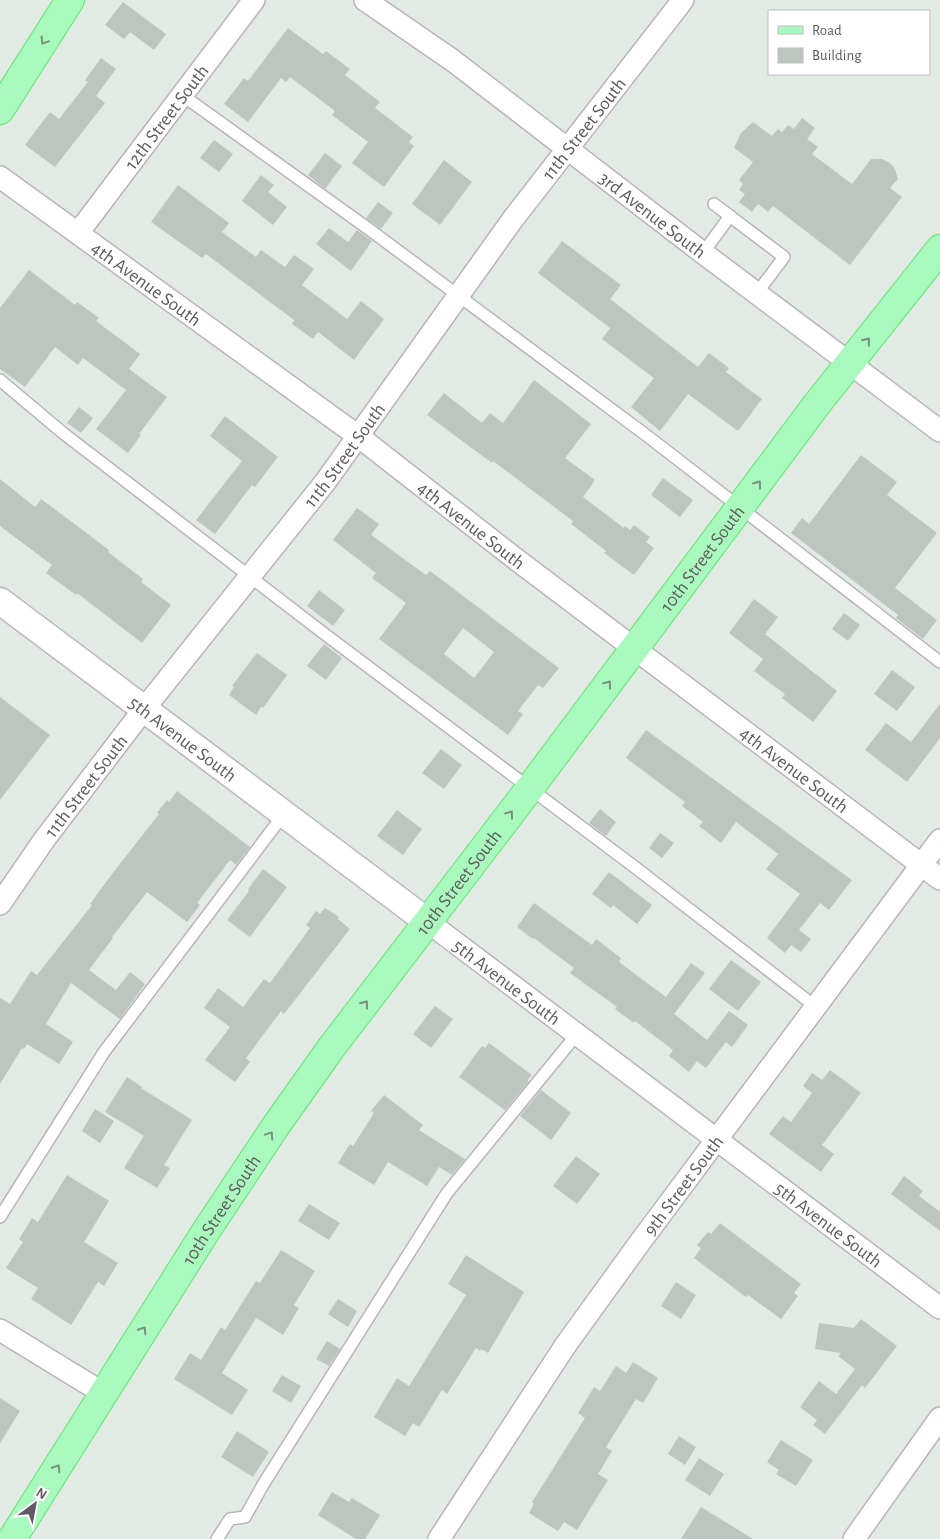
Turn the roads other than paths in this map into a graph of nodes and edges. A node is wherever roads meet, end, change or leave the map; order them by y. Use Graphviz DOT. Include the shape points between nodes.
graph roads {
  1 [pos="70,0"];
  2 [pos="254,0"];
  3 [pos="365,0"];
  4 [pos="676,5"];
  5 [pos="182,95"];
  6 [pos="0,110"];
  7 [pos="567,149"];
  8 [pos="0,177"];
  9 [pos="714,204"];
  10 [pos="730,216"];
  11 [pos="78,233"];
  12 [pos="940,249"];
  13 [pos="703,253"];
  14 [pos="757,293"];
  15 [pos="458,295"];
  16 [pos="850,363"];
  17 [pos="0,380"];
  18 [pos="940,431"];
  19 [pos="358,436"];
  20 [pos="740,508"];
  21 [pos="250,576"];
  22 [pos="0,601"];
  23 [pos="634,648"];
  24 [pos="940,662"];
  25 [pos="144,709"];
  26 [pos="530,788"];
  27 [pos="284,814"];
  28 [pos="940,840"];
  29 [pos="922,865"];
  30 [pos="940,879"];
  31 [pos="0,904"];
  32 [pos="428,922"];
  33 [pos="816,1007"];
  34 [pos="577,1034"];
  35 [pos="717,1140"];
  36 [pos="0,1217"];
  37 [pos="940,1308"];
  38 [pos="0,1330"];
  39 [pos="103,1393"];
  40 [pos="940,1418"];
  41 [pos="12,1539"];
  42 [pos="217,1539"];
  43 [pos="439,1539"];
  44 [pos="854,1539"];
  1 -- 6 [label="main road, one-way"];
  2 -- 5 [label="street, 12th Street South"];
  3 -- 7 [label="street, 3rd Avenue South" via="452,60"];
  4 -- 7 [label="street, 11th Street South"];
  5 -- 11 [label="street, 12th Street South"];
  5 -- 15 [label="lane"];
  7 -- 13 [label="street, 3rd Avenue South"];
  7 -- 15 [label="street, 11th Street South"];
  8 -- 11 [label="street, 4th Avenue South"];
  9 -- 10 [label="lane"];
  10 -- 13 [label="lane"];
  10 -- 14 [label="lane" via="784,257"];
  11 -- 19 [label="street, 4th Avenue South"];
  16 -- 12 [label="main road, 10th Street South, one-way"];
  13 -- 14 [label="street, 3rd Avenue South"];
  14 -- 16 [label="street, 3rd Avenue South"];
  15 -- 19 [label="street, 11th Street South"];
  15 -- 20 [label="lane"];
  16 -- 18 [label="street, 3rd Avenue South"];
  20 -- 16 [label="main road, 10th Street South, one-way"];
  17 -- 21 [label="lane" via="63,433"];
  19 -- 21 [label="street, 11th Street South"];
  19 -- 23 [label="street, 4th Avenue South"];
  20 -- 23 [label="main road, 10th Street South"];
  20 -- 24 [label="lane"];
  21 -- 25 [label="street, 11th Street South"];
  21 -- 26 [label="lane"];
  22 -- 25 [label="street, 5th Avenue South"];
  26 -- 23 [label="main road, 10th Street South, one-way"];
  23 -- 29 [label="street, 4th Avenue South"];
  25 -- 27 [label="street, 5th Avenue South"];
  25 -- 31 [label="street, 11th Street South" via="44,840"];
  32 -- 26 [label="main road, 10th Street South, one-way"];
  26 -- 33 [label="lane"];
  27 -- 32 [label="street, 5th Avenue South"];
  27 -- 36 [label="lane" via="104,1052"];
  28 -- 29 [label="street, 9th Street South"];
  29 -- 30 [label="street, 4th Avenue South"];
  29 -- 33 [label="street, 9th Street South"];
  32 -- 34 [label="street, 5th Avenue South"];
  39 -- 32 [label="main road, 10th Street South, one-way" via="275,1127"];
  33 -- 35 [label="street, 9th Street South"];
  34 -- 35 [label="street, 5th Avenue South"];
  34 -- 42 [label="lane" via="447,1193 245,1517 230,1519"];
  35 -- 37 [label="street, 5th Avenue South"];
  35 -- 43 [label="street, 9th Street South" via="565,1346"];
  38 -- 39 [label="street"];
  41 -- 39 [label="main road, 10th Street South, one-way"];
  40 -- 44 [label="street"];
}
